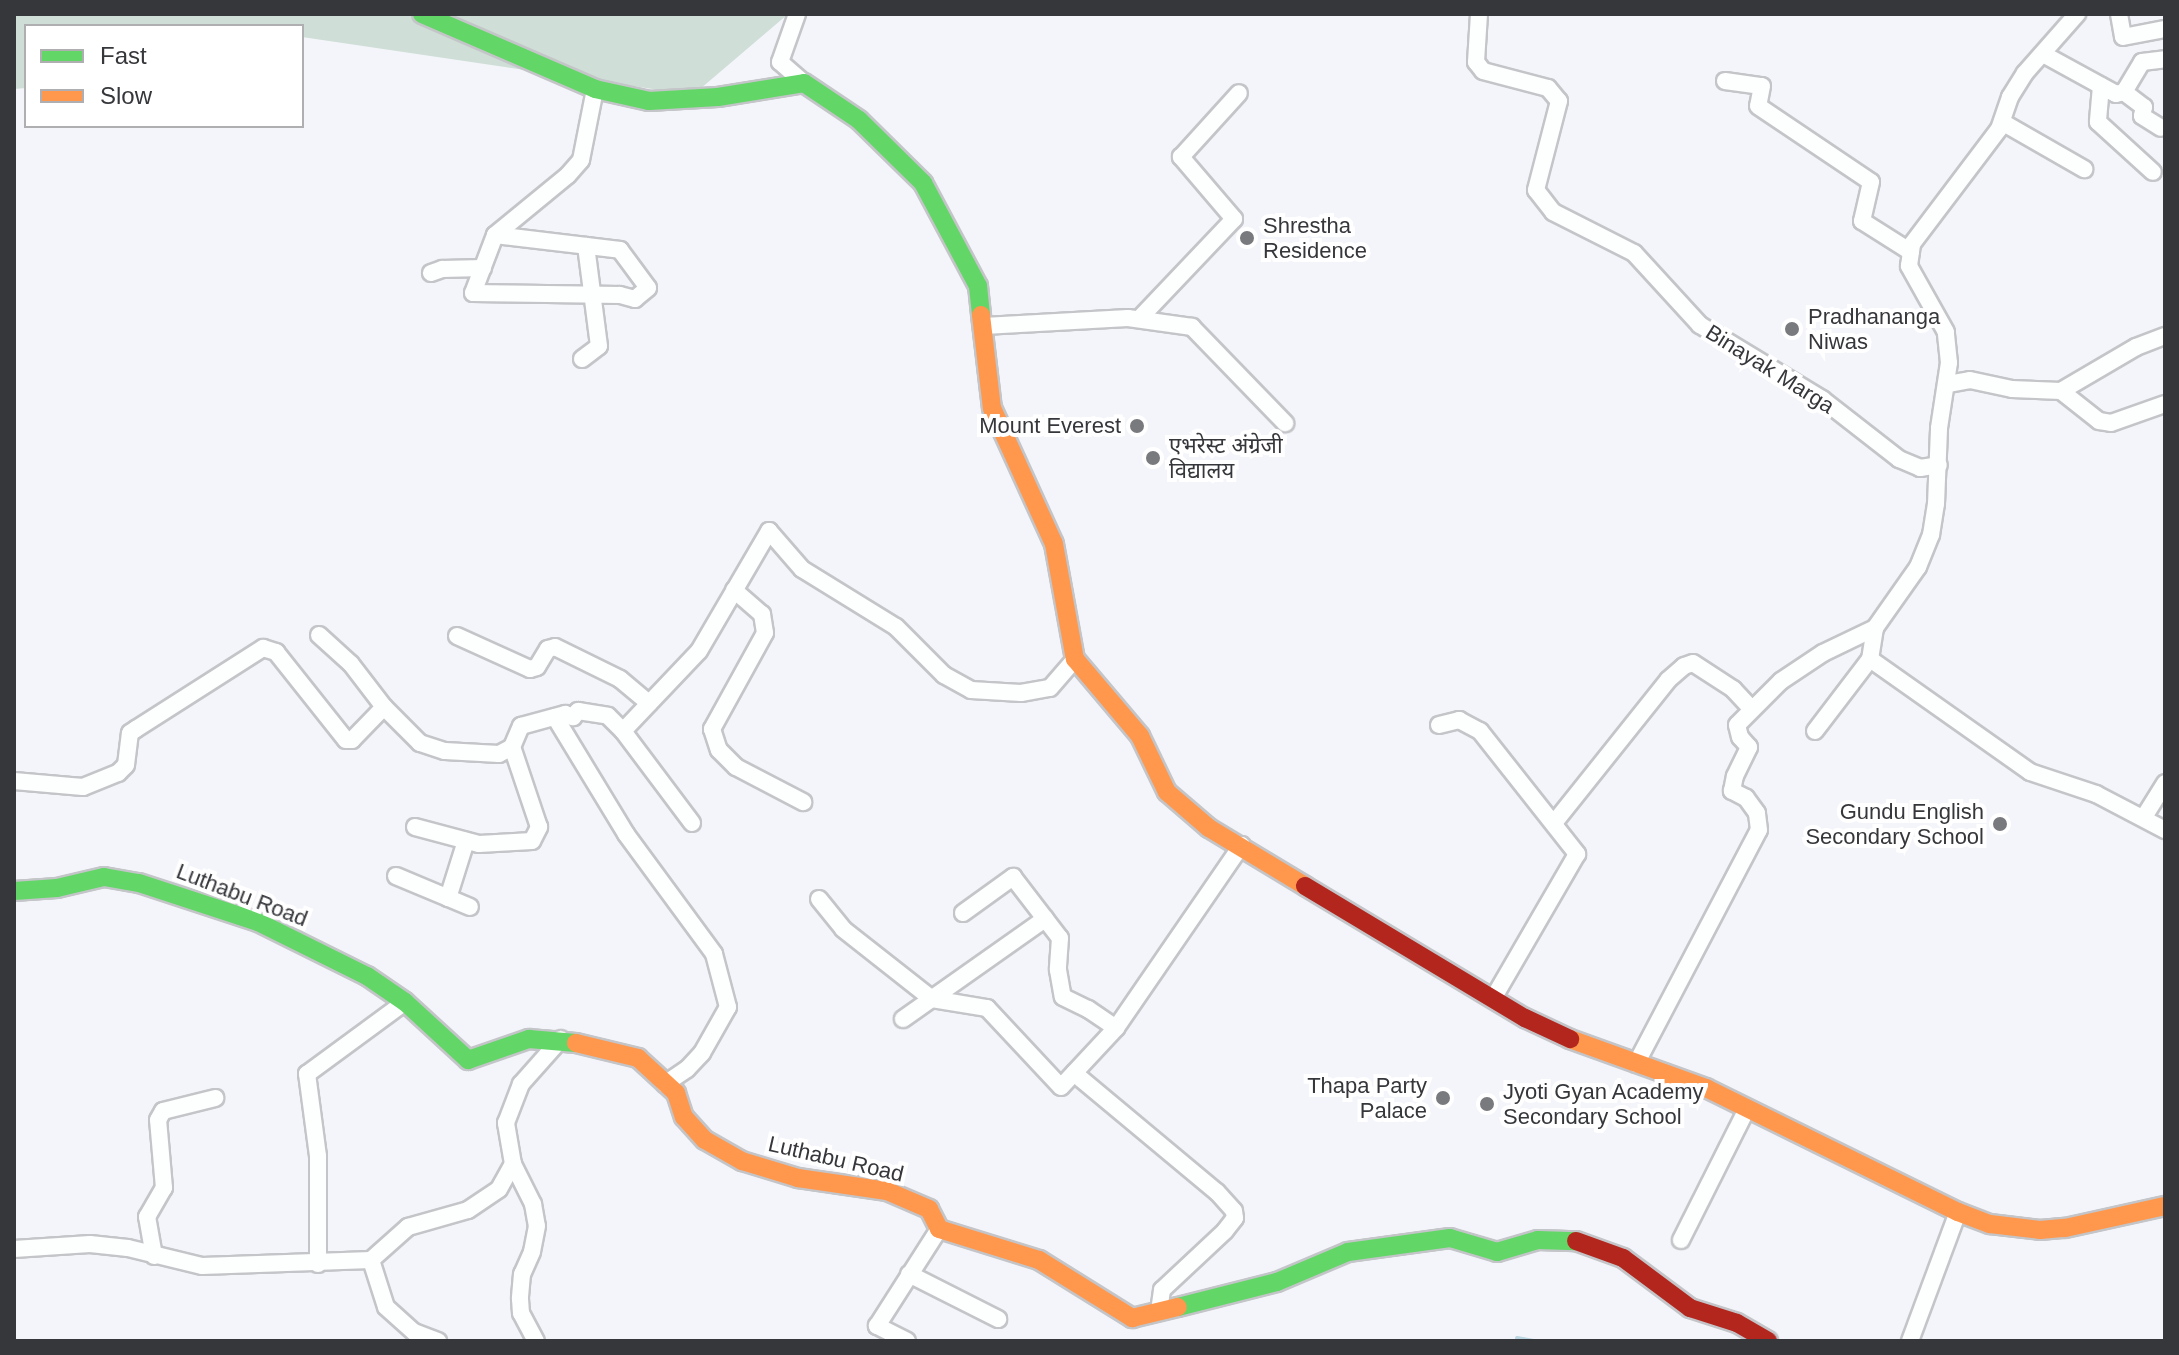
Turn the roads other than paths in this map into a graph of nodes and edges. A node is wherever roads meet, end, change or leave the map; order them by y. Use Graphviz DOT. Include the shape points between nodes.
graph roads {
  1 [pos="422,14"];
  2 [pos="797,14"];
  3 [pos="1479,14"];
  4 [pos="2077,14"];
  5 [pos="2119,14"];
  6 [pos="2165,29"];
  7 [pos="2043,54"];
  8 [pos="2165,59"];
  9 [pos="1725,81"];
  10 [pos="804,83"];
  11 [pos="2101,86"];
  12 [pos="595,89"];
  13 [pos="2124,92"];
  14 [pos="1239,93"];
  15 [pos="2002,122"];
  16 [pos="2161,128"];
  17 [pos="2084,169"];
  18 [pos="2153,172"];
  19 [pos="495,235"];
  20 [pos="586,246"];
  21 [pos="1911,252"];
  22 [pos="483,268"];
  23 [pos="431,273"];
  24 [pos="592,297"];
  25 [pos="1139,319"];
  26 [pos="984,326"];
  27 [pos="2165,336"];
  28 [pos="582,359"];
  29 [pos="1948,384"];
  30 [pos="2061,391"];
  31 [pos="2165,404"];
  32 [pos="1285,423"];
  33 [pos="1939,465"];
  34 [pos="734,590"];
  35 [pos="1875,628"];
  36 [pos="319,635"];
  37 [pos="457,636"];
  38 [pos="1075,659"];
  39 [pos="1870,659"];
  40 [pos="649,703"];
  41 [pos="384,707"];
  42 [pos="1751,708"];
  43 [pos="555,717"];
  44 [pos="1439,725"];
  45 [pos="623,731"];
  46 [pos="1815,731"];
  47 [pos="512,747"];
  48 [pos="14,781"];
  49 [pos="2165,783"];
  50 [pos="803,802"];
  51 [pos="2144,817"];
  52 [pos="692,823"];
  53 [pos="1554,823"];
  54 [pos="415,827"];
  55 [pos="2165,830"];
  56 [pos="466,841"];
  57 [pos="1242,845"];
  58 [pos="396,876"];
  59 [pos="14,891"];
  60 [pos="448,898"];
  61 [pos="819,899"];
  62 [pos="470,907"];
  63 [pos="963,913"];
  64 [pos="1045,919"];
  65 [pos="932,999"];
  66 [pos="1493,999"];
  67 [pos="405,1002"];
  68 [pos="903,1019"];
  69 [pos="1116,1028"];
  70 [pos="561,1039"];
  71 [pos="1636,1064"];
  72 [pos="1074,1073"];
  73 [pos="665,1084"];
  74 [pos="215,1098"];
  75 [pos="1747,1109"];
  76 [pos="513,1164"];
  77 [pos="2165,1206"];
  78 [pos="1958,1212"];
  79 [pos="939,1229"];
  80 [pos="1681,1240"];
  81 [pos="14,1249"];
  82 [pos="154,1256"];
  83 [pos="371,1260"];
  84 [pos="318,1264"];
  85 [pos="909,1274"];
  86 [pos="1159,1311"];
  87 [pos="998,1319"];
  88 [pos="877,1326"];
  89 [pos="438,1341"];
  90 [pos="536,1341"];
  91 [pos="867,1341"];
  92 [pos="907,1341"];
  93 [pos="1768,1341"];
  94 [pos="1910,1341"];
  1 -- 12 [label="main road"];
  2 -- 10 [label="street" via="780,62"];
  3 -- 33 [label="street, Binayak Marga" via="1476,62 1483,71 1548,88 1559,101 1536,190 1553,212 1634,253 1700,325 1822,399 1899,459 1920,468"];
  4 -- 7 [label="street"];
  5 -- 6 [label="street" via="2123,37"];
  7 -- 11 [label="street"];
  7 -- 15 [label="street" via="2025,73"];
  8 -- 13 [label="street" via="2142,62"];
  9 -- 21 [label="street" via="1762,86 1758,106 1871,182 1862,221"];
  10 -- 12 [label="main road" via="649,101"];
  10 -- 26 [label="main road" via="859,120 923,183 978,286"];
  11 -- 13 [label="street"];
  11 -- 18 [label="street" via="2098,122"];
  12 -- 19 [label="street" via="581,160"];
  13 -- 16 [label="street" via="2144,107 2142,116"];
  14 -- 25 [label="street" via="1181,157 1234,219"];
  15 -- 17 [label="street"];
  15 -- 21 [label="street"];
  19 -- 20 [label="street"];
  19 -- 22 [label="street"];
  20 -- 24 [label="street"];
  20 -- 24 [label="street" via="620,250 648,288 635,299"];
  21 -- 29 [label="street" via="1909,266 1949,340"];
  22 -- 23 [label="street"];
  22 -- 24 [label="street" via="473,293"];
  24 -- 28 [label="street" via="599,346"];
  25 -- 26 [label="street"];
  25 -- 32 [label="street" via="1192,327"];
  26 -- 38 [label="main road" via="992,408 1054,544"];
  27 -- 30 [label="street"];
  29 -- 30 [label="street" via="1970,380"];
  29 -- 33 [label="street" via="1939,428"];
  30 -- 31 [label="street" via="2099,421 2111,423"];
  33 -- 35 [label="street" via="1931,535"];
  34 -- 38 [label="street" via="769,531 802,569 873,610 944,675 971,690 1021,693 1050,688"];
  34 -- 40 [label="street" via="699,651"];
  34 -- 50 [label="street" via="762,614 765,633 712,729 719,750 736,767"];
  35 -- 39 [label="street"];
  35 -- 42 [label="street" via="1803,666"];
  36 -- 41 [label="street" via="351,664"];
  37 -- 40 [label="street" via="530,669 555,647 620,679"];
  38 -- 57 [label="main road" via="1140,736 1167,792 1209,828"];
  39 -- 46 [label="street"];
  39 -- 51 [label="street" via="2030,772"];
  40 -- 45 [label="street"];
  41 -- 47 [label="street" via="420,743 445,751 499,754"];
  41 -- 48 [label="street" via="346,740 276,652 263,648 130,733 131,752 118,773 83,787"];
  42 -- 53 [label="street" via="1693,663 1684,666"];
  42 -- 71 [label="street" via="1737,725 1749,747 1732,791 1757,813 1759,830"];
  43 -- 45 [label="street" via="589,711 608,716"];
  43 -- 47 [label="street" via="521,726"];
  43 -- 73 [label="street" via="626,834 714,954 728,1007 702,1053"];
  44 -- 53 [label="street" via="1459,720 1480,731"];
  45 -- 52 [label="street"];
  47 -- 56 [label="street" via="539,834 520,845"];
  49 -- 51 [label="street"];
  51 -- 55 [label="street"];
  53 -- 66 [label="street" via="1577,854"];
  54 -- 56 [label="street"];
  56 -- 60 [label="street"];
  57 -- 66 [label="main road"];
  57 -- 69 [label="street"];
  58 -- 60 [label="street"];
  59 -- 67 [label="main road, Luthabu Road" via="104,877 139,883 258,922 367,976"];
  60 -- 62 [label="street"];
  61 -- 65 [label="street" via="843,929"];
  63 -- 64 [label="street" via="1013,877"];
  64 -- 65 [label="street"];
  64 -- 69 [label="street" via="1060,938 1063,997"];
  65 -- 68 [label="street"];
  65 -- 72 [label="street" via="987,1008 1061,1087"];
  66 -- 71 [label="main road" via="1567,1038"];
  67 -- 70 [label="main road, Luthabu Road" via="468,1060 529,1039"];
  67 -- 84 [label="street" via="307,1074 318,1156"];
  69 -- 72 [label="street"];
  70 -- 73 [label="main road, Luthabu Road" via="638,1058"];
  70 -- 76 [label="street" via="521,1084 506,1123"];
  71 -- 75 [label="main road" via="1706,1088"];
  72 -- 86 [label="street" via="1234,1211 1225,1231 1162,1290"];
  73 -- 79 [label="main road, Luthabu Road" via="705,1140 742,1161 798,1178 887,1191 929,1209"];
  74 -- 82 [label="street" via="163,1111 158,1120 164,1188 147,1217"];
  75 -- 78 [label="main road"];
  75 -- 80 [label="street"];
  76 -- 83 [label="street" via="499,1189 468,1210 408,1227"];
  76 -- 90 [label="street" via="533,1204 537,1226 520,1299 521,1313"];
  77 -- 78 [label="main road" via="2040,1230 1990,1224"];
  78 -- 94 [label="street"];
  79 -- 85 [label="street"];
  79 -- 86 [label="main road, Luthabu Road" via="1039,1260 1132,1318"];
  81 -- 82 [label="street" via="90,1244"];
  82 -- 84 [label="street" via="202,1266"];
  83 -- 84 [label="street"];
  83 -- 89 [label="street" via="386,1307 414,1332"];
  85 -- 87 [label="street"];
  85 -- 88 [label="street"];
  86 -- 93 [label="main road, Luthabu Road" via="1277,1282 1348,1252 1450,1238 1497,1252 1538,1240 1569,1239 1623,1258 1690,1308 1737,1323"];
  88 -- 91 [label="street"];
  88 -- 92 [label="street"];
}
